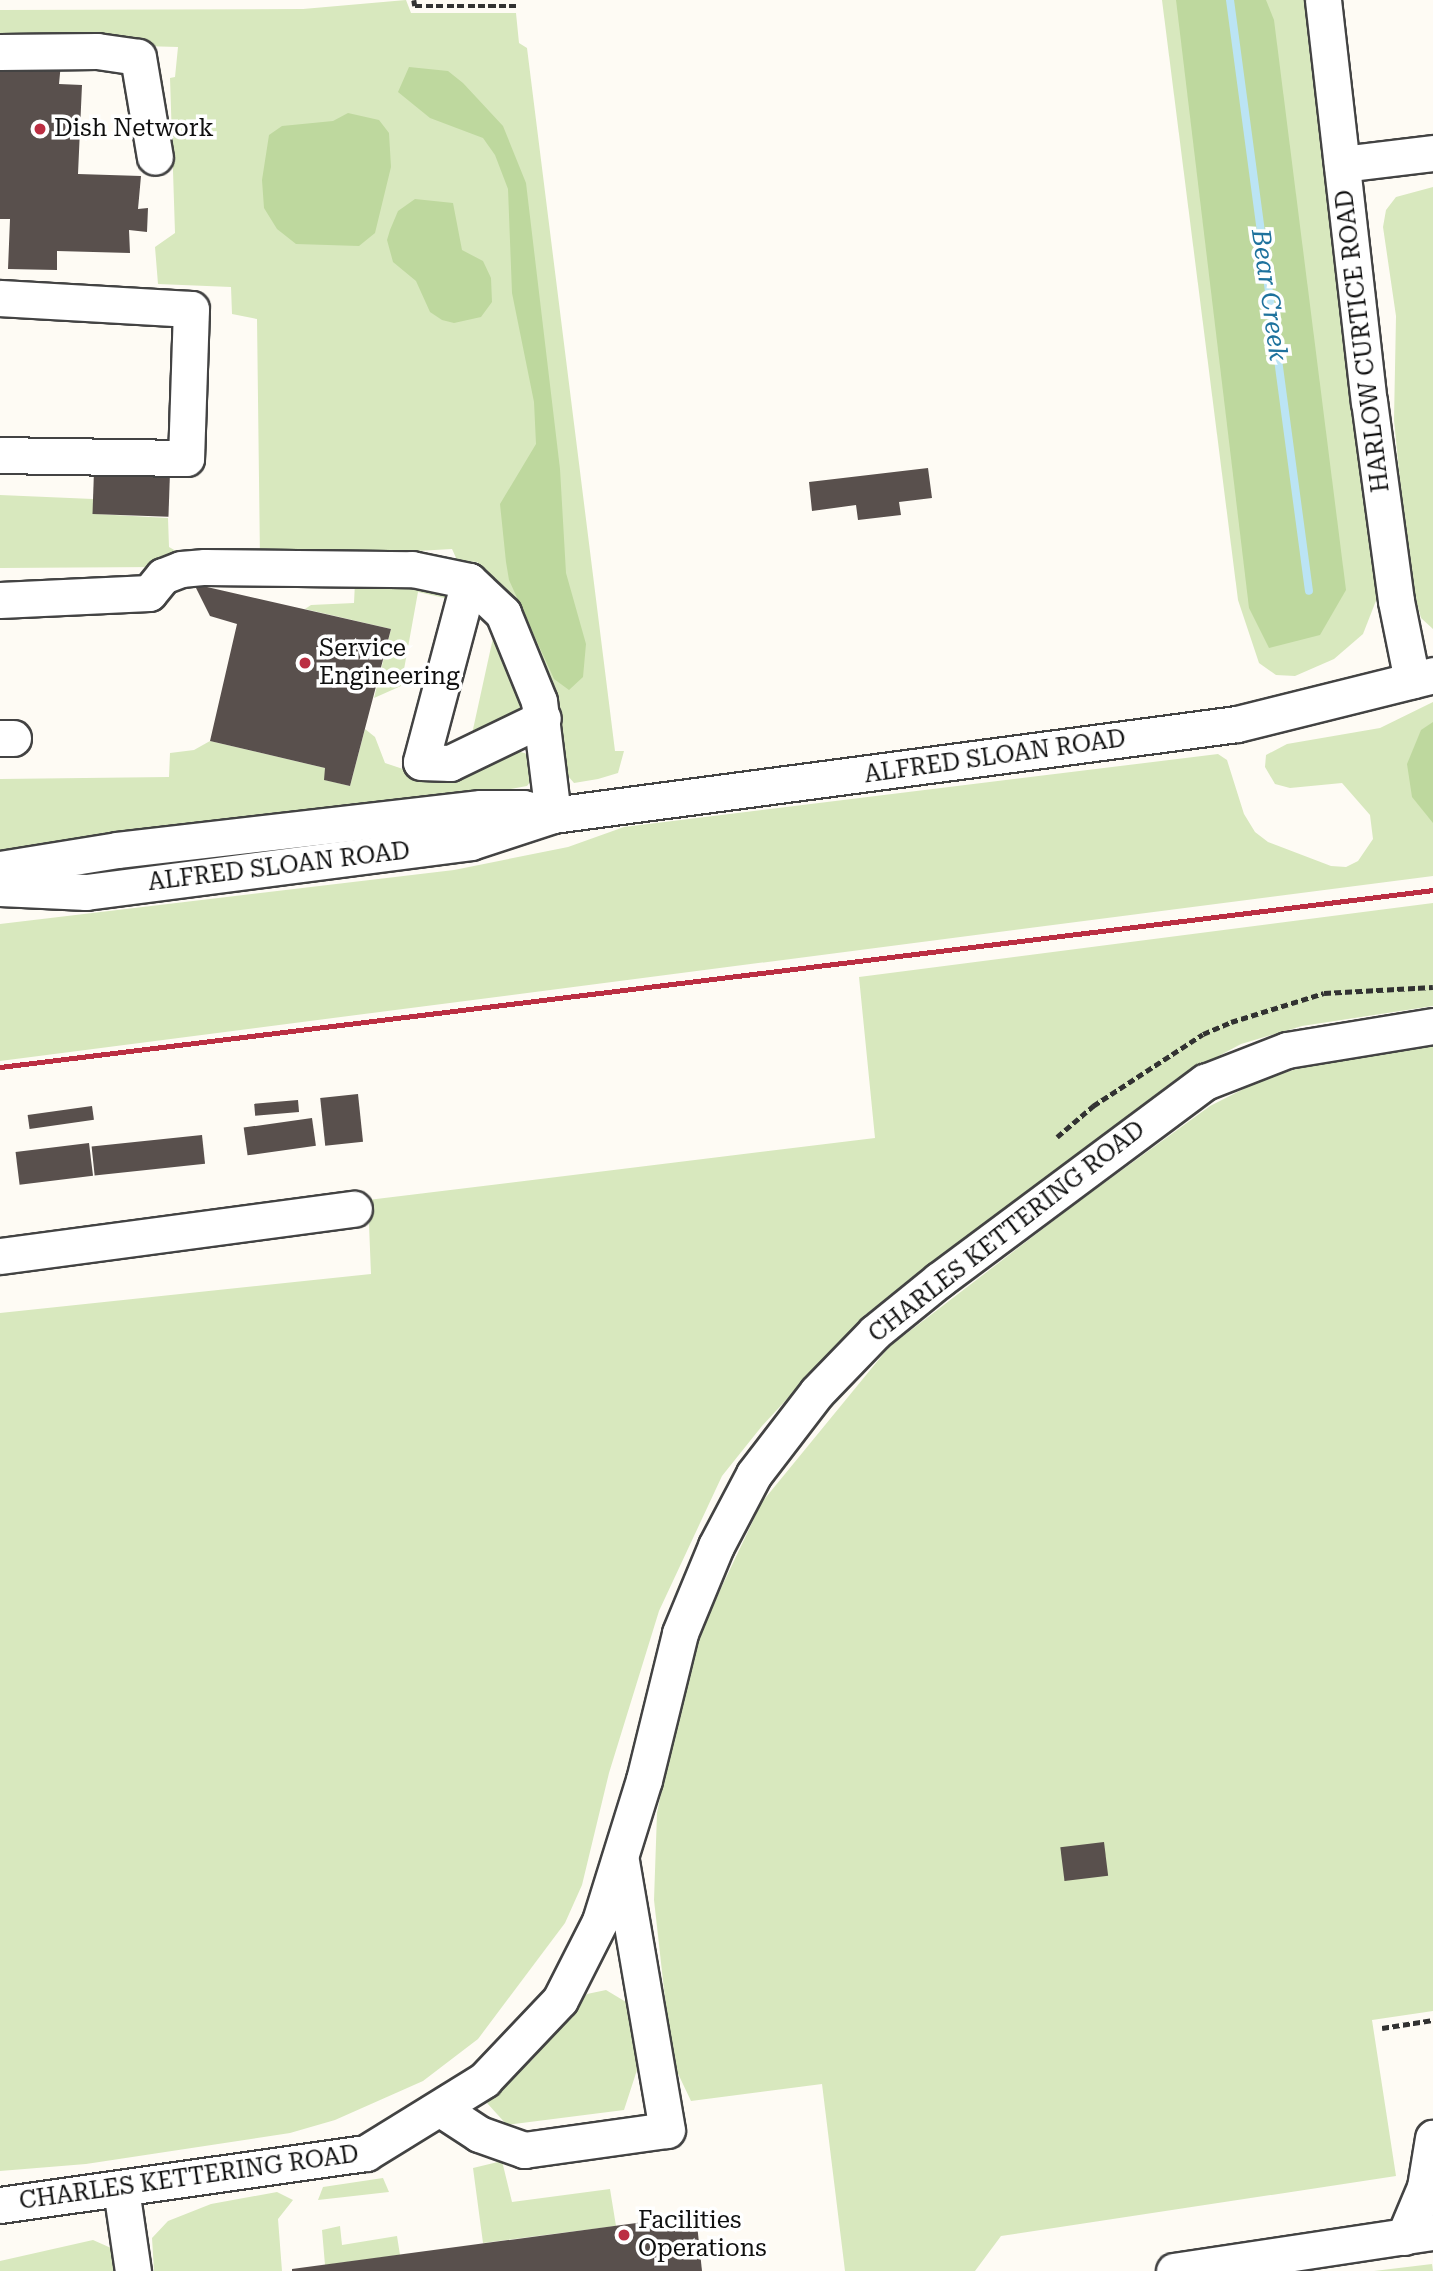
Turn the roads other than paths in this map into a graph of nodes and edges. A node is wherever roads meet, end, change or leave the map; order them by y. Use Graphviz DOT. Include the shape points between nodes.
graph roads {
  1 [pos="1323,0"];
  2 [pos="0,52"];
  3 [pos="1433,153"];
  4 [pos="155,157"];
  5 [pos="1342,163"];
  6 [pos="0,298"];
  7 [pos="0,455"];
  8 [pos="468,581"];
  9 [pos="0,600"];
  10 [pos="1422,678"];
  11 [pos="543,718"];
  12 [pos="553,815"];
  13 [pos="0,869"];
  14 [pos="0,888"];
  15 [pos="1433,1026"];
  16 [pos="354,1209"];
  17 [pos="0,1256"];
  18 [pos="620,1852"];
  19 [pos="441,2109"];
  20 [pos="1433,2138"];
  21 [pos="121,2189"];
  22 [pos="0,2205"];
  23 [pos="1419,2234"];
  24 [pos="133,2271"];
  25 [pos="1174,2271"];
  1 -- 5 [label="lane, HARLOW CURTICE ROAD"];
  2 -- 4 [label="lane" via="97,51 138,57"];
  3 -- 5 [label="lane"];
  5 -- 10 [label="lane, HARLOW CURTICE ROAD" via="1376,454"];
  6 -- 7 [label="lane" via="191,309 186,458"];
  8 -- 9 [label="lane" via="412,569 205,567 163,576 149,593"];
  8 -- 11 [label="lane" via="503,613"];
  8 -- 11 [label="lane" via="421,762 450,763"];
  10 -- 12 [label="lane, ALFRED SLOAN ROAD" via="1237,724"];
  11 -- 12 [label="lane"];
  12 -- 13 [label="lane, ALFRED SLOAN ROAD" via="523,808 481,808 117,850"];
  12 -- 14 [label="lane, ALFRED SLOAN ROAD" via="471,842 86,892"];
  15 -- 18 [label="lane, CHARLES KETTERING ROAD" via="1287,1050 1205,1082 875,1332 817,1392 754,1474 716,1546 680,1633 644,1780"];
  16 -- 17 [label="lane"];
  18 -- 19 [label="lane, CHARLES KETTERING ROAD" via="600,1921 561,2000 484,2080"];
  18 -- 19 [label="lane" via="667,2130 524,2150 479,2134"];
  19 -- 21 [label="lane, CHARLES KETTERING ROAD" via="366,2153"];
  20 -- 23 [label="lane"];
  21 -- 22 [label="lane, CHARLES KETTERING ROAD"];
  21 -- 24 [label="lane"];
  23 -- 25 [label="lane"];
}
